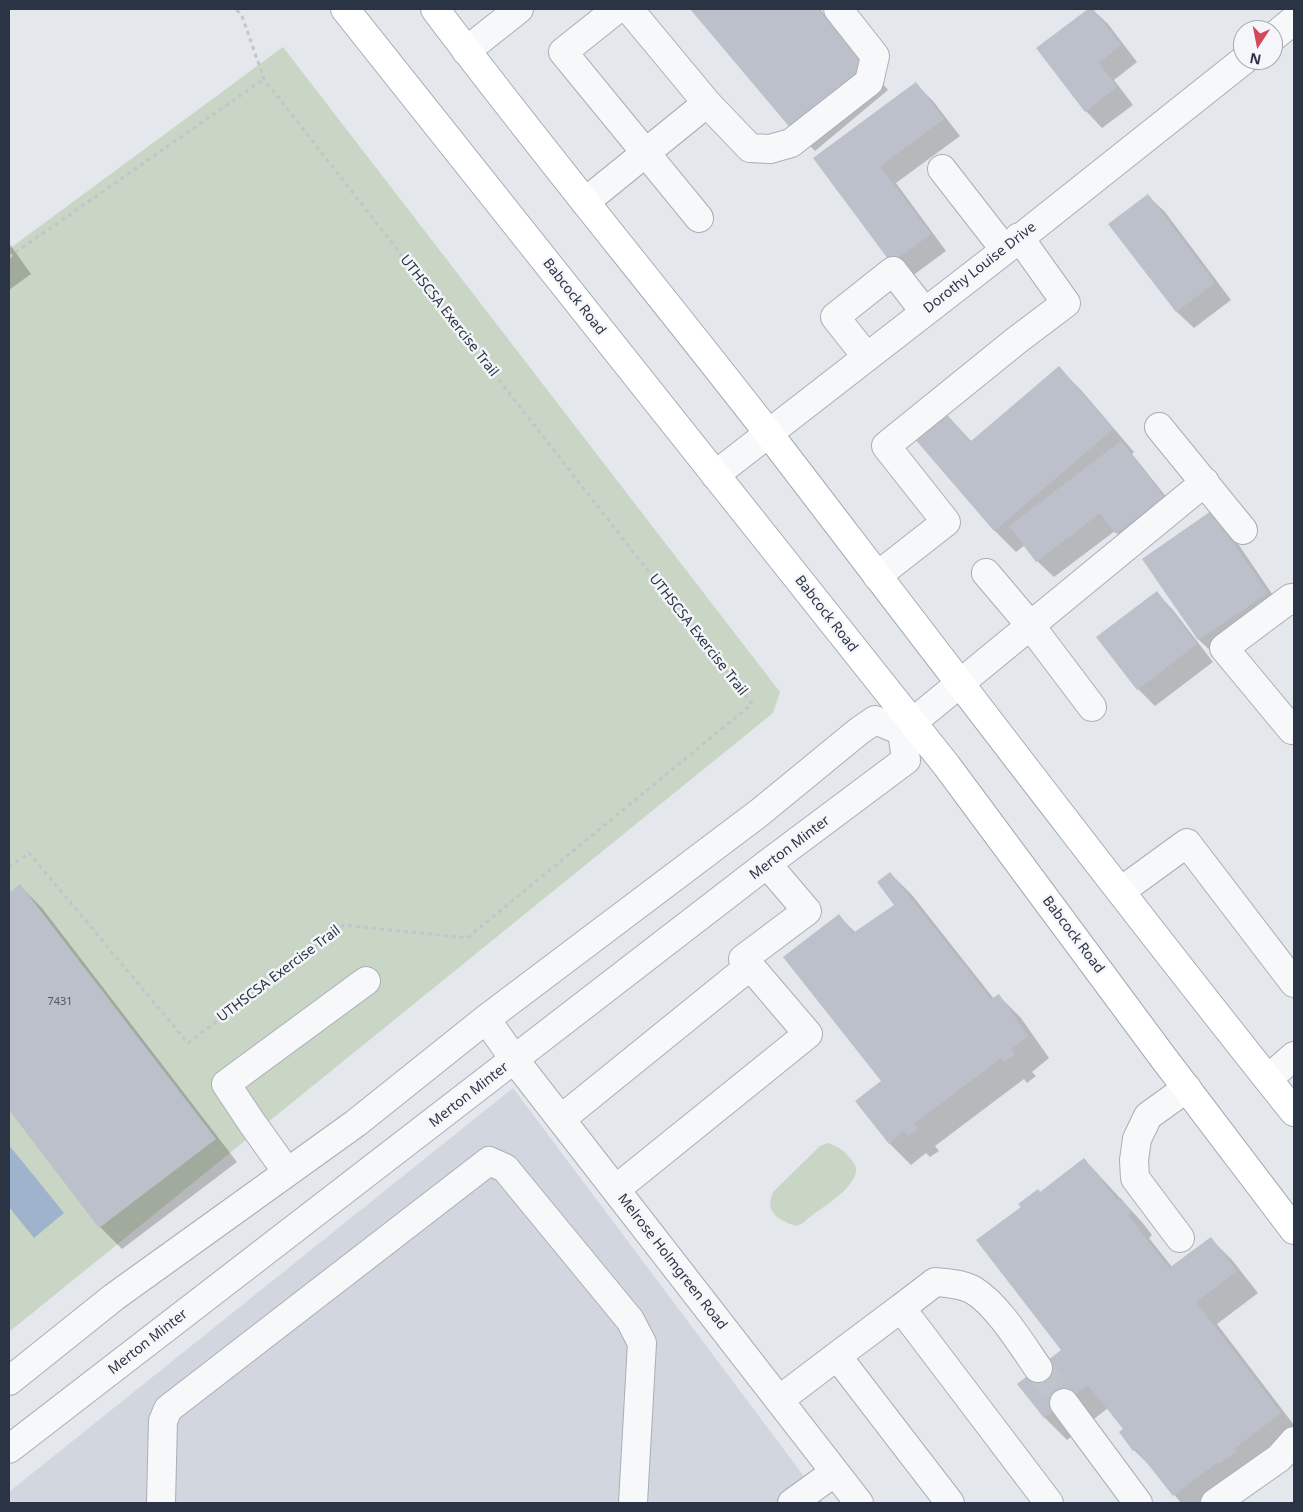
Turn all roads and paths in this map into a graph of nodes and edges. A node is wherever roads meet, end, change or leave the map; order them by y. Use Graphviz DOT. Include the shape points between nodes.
graph roads {
  1 [pos="236,9"];
  2 [pos="345,9"];
  3 [pos="435,9"];
  4 [pos="519,9"];
  5 [pos="617,9"];
  6 [pos="628,9"];
  7 [pos="838,9"];
  8 [pos="1294,20"];
  9 [pos="1283,29"];
  10 [pos="466,51"];
  11 [pos="1233,69"];
  12 [pos="264,79"];
  13 [pos="708,103"];
  14 [pos="645,154"];
  15 [pos="942,169"];
  16 [pos="585,202"];
  17 [pos="699,218"];
  18 [pos="1012,244"];
  19 [pos="9,257"];
  20 [pos="924,312"];
  21 [pos="866,356"];
  22 [pos="1159,427"];
  23 [pos="768,433"];
  24 [pos="715,475"];
  25 [pos="1205,482"];
  26 [pos="1243,530"];
  27 [pos="986,573"];
  28 [pos="876,576"];
  29 [pos="1294,601"];
  30 [pos="1030,625"];
  31 [pos="959,684"];
  32 [pos="1092,706"];
  33 [pos="907,726"];
  34 [pos="1292,730"];
  35 [pos="767,864"];
  36 [pos="9,867"];
  37 [pos="1121,892"];
  38 [pos="750,966"];
  39 [pos="366,981"];
  40 [pos="1294,983"];
  41 [pos="486,1020"];
  42 [pos="1294,1056"];
  43 [pos="514,1059"];
  44 [pos="1268,1079"];
  45 [pos="1187,1088"];
  46 [pos="1294,1112"];
  47 [pos="561,1119"];
  48 [pos="288,1172"];
  49 [pos="616,1188"];
  50 [pos="1291,1220"];
  51 [pos="1180,1238"];
  52 [pos="901,1308"];
  53 [pos="838,1356"];
  54 [pos="1038,1368"];
  55 [pos="9,1381"];
  56 [pos="779,1400"];
  57 [pos="1064,1403"];
  58 [pos="1294,1441"];
  59 [pos="9,1449"];
  60 [pos="835,1472"];
  61 [pos="161,1503"];
  62 [pos="633,1503"];
  63 [pos="792,1503"];
  64 [pos="859,1503"];
  65 [pos="950,1503"];
  66 [pos="1049,1503"];
  67 [pos="1138,1503"];
  68 [pos="1215,1503"];
  1 -- 12 [label="path" via="242,16"];
  2 -- 24 [label="main road, Babcock Road"];
  3 -- 10 [label="main road"];
  4 -- 10 [label="street"];
  5 -- 14 [label="street" via="563,52"];
  6 -- 13 [label="street"];
  7 -- 13 [label="street" via="874,56 869,82 791,143 770,149 750,148"];
  8 -- 9 [label="street"];
  10 -- 16 [label="main road"];
  11 -- 18 [label="street, Dorothy Louise Drive"];
  12 -- 19 [label="path"];
  12 -- 36 [label="path, UTHSCSA Exercise Trail" via="752,704 467,938 344,925 188,1043 29,853"];
  13 -- 14 [label="street"];
  14 -- 16 [label="street"];
  14 -- 17 [label="street"];
  15 -- 18 [label="street"];
  16 -- 23 [label="main road"];
  18 -- 20 [label="street, Dorothy Louise Drive"];
  18 -- 28 [label="street" via="1066,303 886,446 946,522"];
  20 -- 21 [label="street, Dorothy Louise Drive"];
  20 -- 21 [label="street" via="893,271 835,317"];
  21 -- 23 [label="street, Dorothy Louise Drive"];
  22 -- 25 [label="street"];
  23 -- 24 [label="street, Dorothy Louise Drive"];
  23 -- 28 [label="main road"];
  24 -- 33 [label="main road, Babcock Road"];
  25 -- 26 [label="street"];
  25 -- 30 [label="street"];
  27 -- 30 [label="street"];
  28 -- 31 [label="main road"];
  29 -- 34 [label="street" via="1292,598 1224,648"];
  30 -- 31 [label="street"];
  30 -- 32 [label="street"];
  31 -- 33 [label="street"];
  31 -- 37 [label="main road"];
  33 -- 35 [label="street, Merton Minter" via="906,760"];
  33 -- 41 [label="street" via="874,720 758,813"];
  33 -- 45 [label="main road, Babcock Road" via="947,766"];
  35 -- 38 [label="street" via="807,911 743,959"];
  35 -- 43 [label="street, Merton Minter"];
  37 -- 40 [label="street" via="1187,843"];
  37 -- 44 [label="main road"];
  38 -- 47 [label="street"];
  38 -- 49 [label="street" via="808,1034"];
  39 -- 48 [label="street" via="226,1084"];
  41 -- 43 [label="street, Melrose Holmgreen Road"];
  41 -- 48 [label="street" via="356,1123"];
  42 -- 44 [label="street"];
  43 -- 47 [label="street, Melrose Holmgreen Road"];
  43 -- 59 [label="street, Merton Minter"];
  44 -- 46 [label="main road"];
  45 -- 50 [label="main road, Babcock Road"];
  45 -- 51 [label="street" via="1148,1116 1137,1139 1134,1160 1135,1178"];
  47 -- 49 [label="street, Melrose Holmgreen Road"];
  48 -- 55 [label="street" via="114,1297"];
  49 -- 56 [label="street, Melrose Holmgreen Road"];
  52 -- 53 [label="street"];
  52 -- 54 [label="street" via="935,1282 952,1283 973,1290 994,1307"];
  52 -- 66 [label="street"];
  53 -- 56 [label="street"];
  53 -- 65 [label="street"];
  56 -- 60 [label="street, Melrose Holmgreen Road"];
  57 -- 67 [label="street"];
  58 -- 68 [label="street" via="1279,1458"];
  60 -- 63 [label="street"];
  60 -- 64 [label="street, Melrose Holmgreen Road"];
  61 -- 62 [label="street" via="163,1421 168,1409 489,1161 505,1168 630,1320 642,1343"];
}
